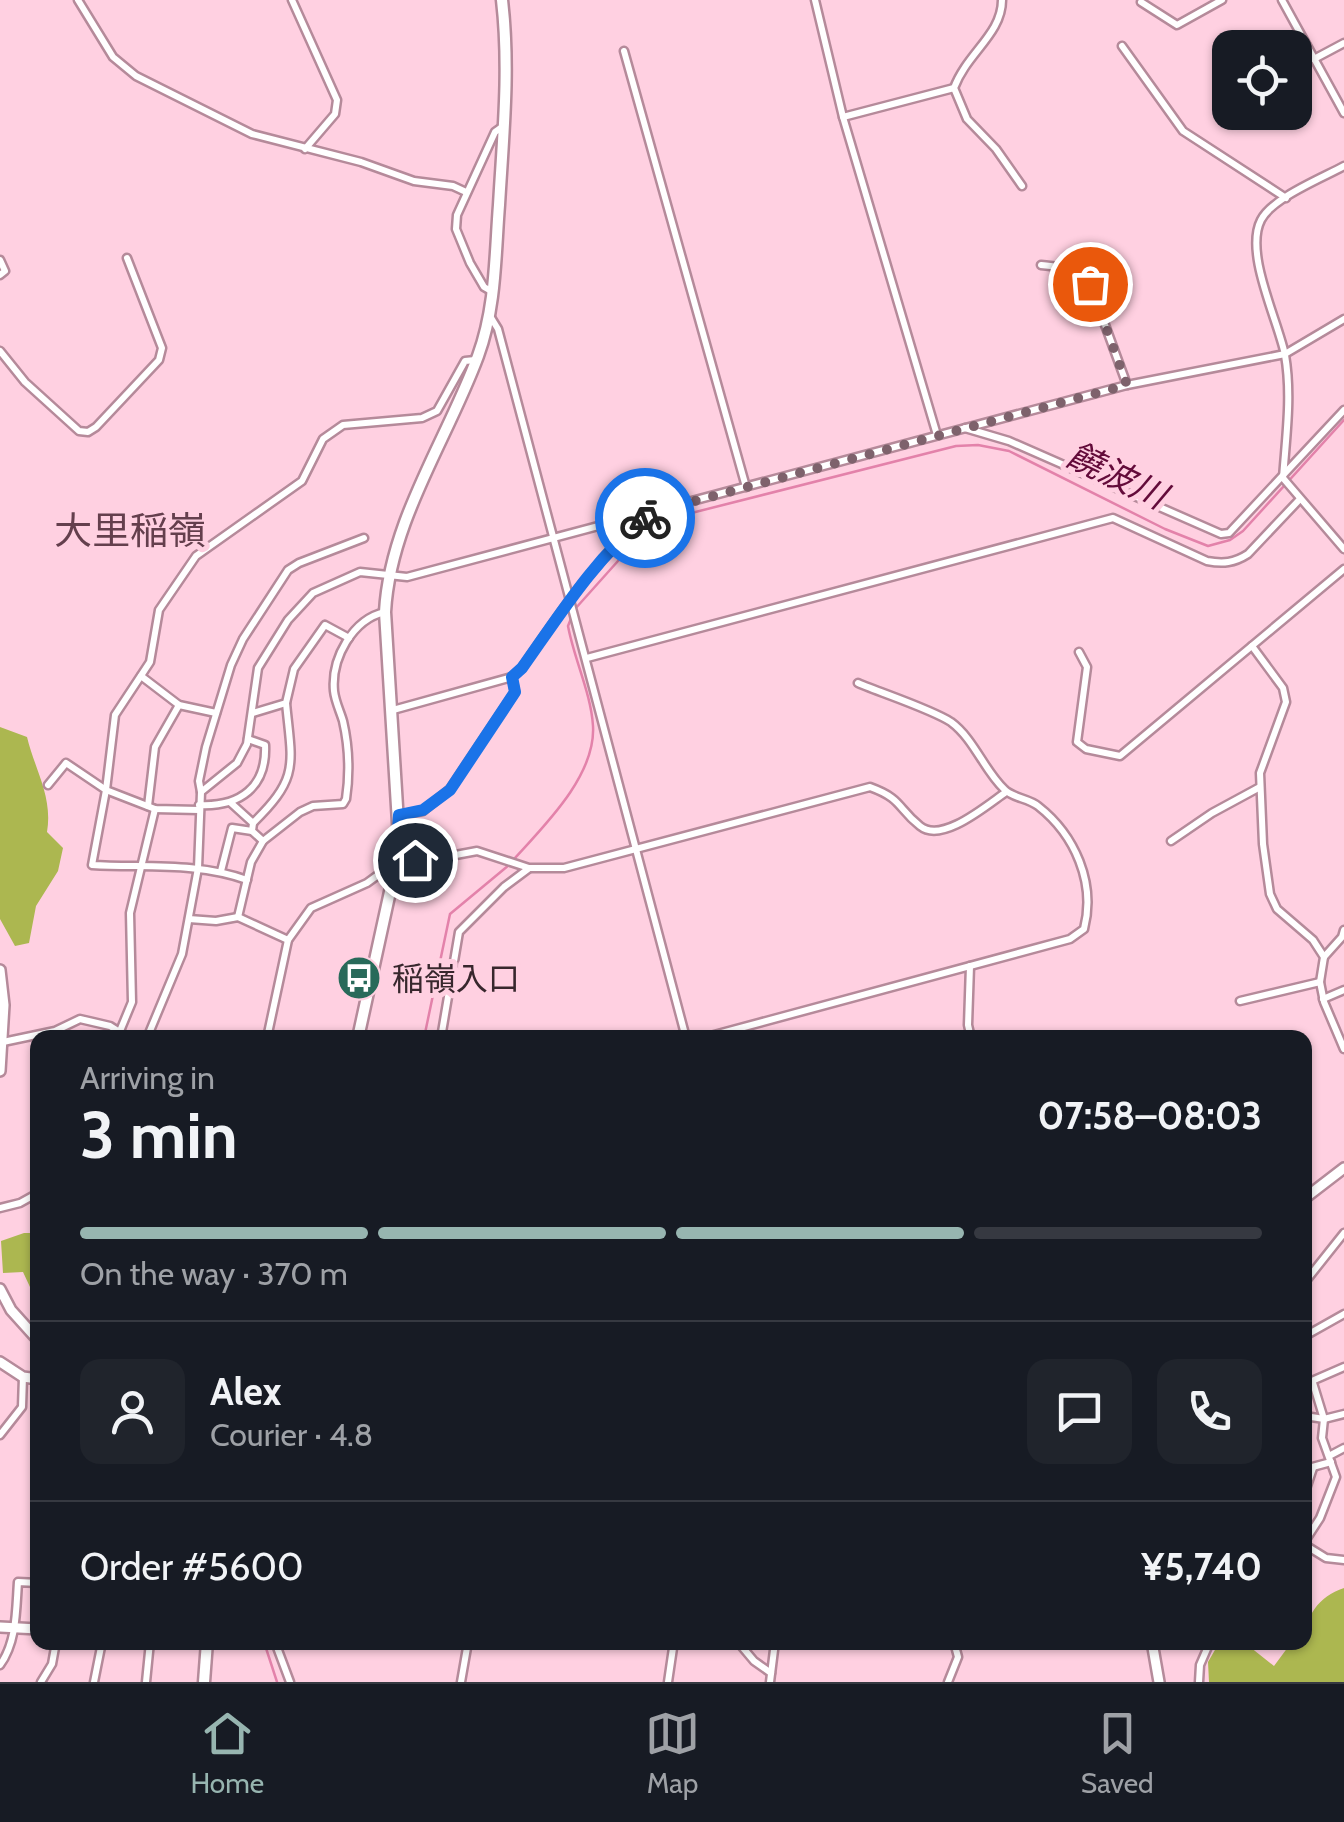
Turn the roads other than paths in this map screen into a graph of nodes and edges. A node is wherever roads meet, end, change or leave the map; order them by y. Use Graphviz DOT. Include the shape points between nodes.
graph roads {
  1 [pos="78,0"];
  2 [pos="292,0"];
  3 [pos="502,0"];
  4 [pos="815,0"];
  5 [pos="1002,0"];
  6 [pos="1222,0"];
  7 [pos="1282,0"];
  8 [pos="1141,2"];
  9 [pos="1344,42"];
  10 [pos="1122,46"];
  11 [pos="624,50"];
  12 [pos="1314,59"];
  13 [pos="954,88"];
  14 [pos="1344,113"];
  15 [pos="842,117"];
  16 [pos="505,125"];
  17 [pos="305,149"];
  18 [pos="1344,166"];
  19 [pos="1022,186"];
  20 [pos="466,192"];
  21 [pos="1286,198"];
  22 [pos="127,258"];
  23 [pos="0,260"];
  24 [pos="1041,266"];
  25 [pos="0,275"];
  26 [pos="492,291"];
  27 [pos="490,316"];
  28 [pos="1344,319"];
  29 [pos="0,351"];
  30 [pos="1285,354"];
  31 [pos="476,360"];
  32 [pos="1127,385"];
  33 [pos="1344,410"];
  34 [pos="964,428"];
  35 [pos="937,436"];
  36 [pos="1283,478"];
  37 [pos="746,487"];
  38 [pos="1300,499"];
  39 [pos="654,512"];
  40 [pos="364,538"];
  41 [pos="552,539"];
  42 [pos="1344,549"];
  43 [pos="1344,569"];
  44 [pos="390,575"];
  45 [pos="570,600"];
  46 [pos="385,612"];
  47 [pos="349,638"];
  48 [pos="1252,646"];
  49 [pos="1079,652"];
  50 [pos="587,658"];
  51 [pos="142,676"];
  52 [pos="512,677"];
  53 [pos="858,683"];
  54 [pos="286,703"];
  55 [pos="179,706"];
  56 [pos="392,710"];
  57 [pos="216,713"];
  58 [pos="252,713"];
  59 [pos="248,740"];
  60 [pos="48,786"];
  61 [pos="1260,787"];
  62 [pos="106,790"];
  63 [pos="200,792"];
  64 [pos="1006,792"];
  65 [pos="231,803"];
  66 [pos="152,808"];
  67 [pos="199,808"];
  68 [pos="399,815"];
  69 [pos="253,827"];
  70 [pos="264,840"];
  71 [pos="1171,841"];
  72 [pos="636,851"];
  73 [pos="396,862"];
  74 [pos="140,868"];
  75 [pos="198,868"];
  76 [pos="530,868"];
  77 [pos="221,871"];
  78 [pos="247,880"];
  79 [pos="189,918"];
  80 [pos="238,918"];
  81 [pos="1343,935"];
  82 [pos="288,940"];
  83 [pos="1324,957"];
  84 [pos="970,966"];
  85 [pos="0,970"];
  86 [pos="1320,982"];
  87 [pos="1344,990"];
  88 [pos="1323,999"];
  89 [pos="1240,1000"];
  90 [pos="57,1030"];
  91 [pos="114,1030"];
  92 [pos="121,1030"];
  93 [pos="150,1030"];
  94 [pos="269,1030"];
  95 [pos="360,1030"];
  96 [pos="442,1030"];
  97 [pos="684,1030"];
  98 [pos="733,1030"];
  99 [pos="971,1030"];
  100 [pos="30,1036"];
  101 [pos="3,1042"];
  102 [pos="1344,1049"];
  103 [pos="0,1071"];
  104 [pos="1344,1168"];
  105 [pos="1312,1193"];
  106 [pos="30,1196"];
  107 [pos="0,1208"];
  108 [pos="1344,1233"];
  109 [pos="1338,1241"];
  110 [pos="1344,1254"];
  111 [pos="1312,1273"];
  112 [pos="0,1289"];
  113 [pos="1344,1314"];
  114 [pos="30,1331"];
  115 [pos="1312,1332"];
  116 [pos="0,1362"];
  117 [pos="1344,1367"];
  118 [pos="23,1377"];
  119 [pos="30,1378"];
  120 [pos="1312,1382"];
  121 [pos="1312,1390"];
  122 [pos="1344,1414"];
  123 [pos="1312,1417"];
  124 [pos="1324,1420"];
  125 [pos="0,1435"];
  126 [pos="1344,1448"];
  127 [pos="1330,1459"];
  128 [pos="1312,1468"];
  129 [pos="1340,1478"];
  130 [pos="1312,1531"];
  131 [pos="1312,1548"];
  132 [pos="1344,1560"];
  133 [pos="30,1583"];
  134 [pos="0,1627"];
  135 [pos="14,1628"];
  136 [pos="30,1629"];
  137 [pos="55,1650"];
  138 [pos="100,1650"];
  139 [pos="149,1650"];
  140 [pos="206,1650"];
  141 [pos="278,1650"];
  142 [pos="467,1650"];
  143 [pos="673,1650"];
  144 [pos="745,1650"];
  145 [pos="774,1650"];
  146 [pos="956,1650"];
  147 [pos="1153,1650"];
  148 [pos="1207,1650"];
  149 [pos="0,1665"];
  150 [pos="770,1677"];
  151 [pos="41,1682"];
  152 [pos="94,1682"];
  153 [pos="146,1682"];
  154 [pos="204,1682"];
  155 [pos="290,1682"];
  156 [pos="461,1682"];
  157 [pos="668,1682"];
  158 [pos="948,1682"];
  159 [pos="1158,1682"];
  160 [pos="1199,1682"];
  1 -- 17 [label="street" via="113,58 136,76 252,134"];
  2 -- 17 [label="street" via="337,100 336,114"];
  3 -- 16 [label="main road"];
  4 -- 15 [label="street"];
  5 -- 13 [label="street" via="999,22 962,67"];
  6 -- 8 [label="street" via="1178,25"];
  7 -- 12 [label="street"];
  9 -- 12 [label="street"];
  10 -- 21 [label="street" via="1183,131"];
  11 -- 37 [label="street"];
  12 -- 14 [label="street"];
  13 -- 15 [label="street"];
  13 -- 19 [label="street" via="967,118"];
  15 -- 35 [label="street"];
  16 -- 20 [label="street" via="495,132"];
  16 -- 26 [label="main road"];
  17 -- 20 [label="street"];
  18 -- 21 [label="street"];
  20 -- 26 [label="street" via="456,215 458,238"];
  21 -- 30 [label="street" via="1257,232 1258,263"];
  22 -- 29 [label="street" via="162,348 159,360 96,427 78,431"];
  23 -- 25 [label="street" via="6,271"];
  24 -- 32 [label="street" via="1071,268 1090,284"];
  26 -- 27 [label="main road"];
  27 -- 31 [label="main road"];
  27 -- 41 [label="street"];
  28 -- 30 [label="street"];
  30 -- 32 [label="street"];
  30 -- 36 [label="street"];
  31 -- 44 [label="main road" via="419,488"];
  31 -- 51 [label="street" via="465,361 444,403 428,416 343,425 324,439 302,481 196,556 159,610"];
  32 -- 34 [label="street"];
  33 -- 36 [label="street"];
  34 -- 35 [label="street"];
  34 -- 36 [label="street" via="1009,441 1221,534"];
  35 -- 37 [label="street"];
  36 -- 38 [label="street"];
  37 -- 39 [label="street"];
  38 -- 42 [label="street"];
  38 -- 50 [label="street" via="1248,554 1223,564 1113,518"];
  39 -- 41 [label="street"];
  39 -- 45 [label="street"];
  40 -- 57 [label="street" via="288,570 243,639"];
  41 -- 44 [label="street" via="407,577"];
  41 -- 45 [label="street"];
  43 -- 48 [label="street"];
  44 -- 46 [label="main road"];
  44 -- 58 [label="street" via="360,572 313,593 258,668"];
  45 -- 50 [label="street"];
  45 -- 52 [label="street"];
  46 -- 47 [label="street" via="359,623"];
  46 -- 56 [label="main road"];
  47 -- 54 [label="street" via="325,624 294,669"];
  47 -- 70 [label="street" via="334,676 349,752 346,799 300,812"];
  48 -- 49 [label="street" via="1114,757 1077,742 1086,667"];
  48 -- 61 [label="street" via="1284,688 1286,702"];
  50 -- 72 [label="street"];
  51 -- 55 [label="street"];
  51 -- 62 [label="street" via="115,715"];
  52 -- 56 [label="street"];
  52 -- 68 [label="street" via="515,692 450,790 423,810"];
  53 -- 64 [label="street" via="951,722"];
  54 -- 58 [label="street"];
  54 -- 69 [label="street" via="288,784"];
  55 -- 57 [label="street"];
  55 -- 66 [label="street" via="155,747"];
  56 -- 68 [label="main road"];
  57 -- 63 [label="street"];
  58 -- 59 [label="street"];
  59 -- 63 [label="street" via="237,763"];
  59 -- 65 [label="street" via="264,745 266,766 258,782"];
  60 -- 62 [label="street" via="66,763"];
  61 -- 71 [label="street"];
  61 -- 83 [label="street" via="1270,894"];
  62 -- 66 [label="street"];
  62 -- 74 [label="street" via="92,866"];
  63 -- 67 [label="street"];
  64 -- 72 [label="street" via="956,826 936,831 919,826 889,794 870,787"];
  64 -- 84 [label="street" via="1026,798 1058,824 1079,858 1088,914 1084,930 1070,939"];
  65 -- 67 [label="street"];
  65 -- 69 [label="street"];
  66 -- 67 [label="street"];
  66 -- 74 [label="street"];
  67 -- 75 [label="street"];
  68 -- 73 [label="main road"];
  69 -- 70 [label="street"];
  69 -- 77 [label="street" via="228,833"];
  70 -- 78 [label="street"];
  72 -- 76 [label="street" via="564,868"];
  72 -- 97 [label="street"];
  73 -- 76 [label="street" via="477,851"];
  73 -- 82 [label="street" via="311,908"];
  73 -- 95 [label="main road"];
  74 -- 75 [label="street"];
  74 -- 92 [label="street" via="130,912 132,1002"];
  75 -- 77 [label="street"];
  75 -- 79 [label="street"];
  76 -- 96 [label="street" via="458,932"];
  77 -- 78 [label="street"];
  78 -- 80 [label="street"];
  79 -- 80 [label="street"];
  79 -- 93 [label="street" via="182,954"];
  80 -- 82 [label="street"];
  81 -- 83 [label="street"];
  82 -- 94 [label="street"];
  83 -- 86 [label="street"];
  84 -- 98 [label="street"];
  84 -- 99 [label="street"];
  85 -- 101 [label="main road"];
  86 -- 88 [label="street"];
  86 -- 89 [label="street"];
  87 -- 88 [label="street"];
  88 -- 102 [label="street"];
  90 -- 91 [label="street" via="80,1019"];
  100 -- 101 [label="street"];
  101 -- 103 [label="main road"];
  104 -- 105 [label="main road"];
  106 -- 107 [label="street"];
  108 -- 109 [label="street"];
  109 -- 110 [label="street"];
  109 -- 111 [label="street"];
  112 -- 114 [label="main road"];
  113 -- 115 [label="street"];
  116 -- 118 [label="main road"];
  117 -- 120 [label="street"];
  118 -- 119 [label="main road"];
  118 -- 125 [label="street" via="22,1407"];
  121 -- 124 [label="street"];
  122 -- 124 [label="street"];
  123 -- 124 [label="street"];
  124 -- 127 [label="street"];
  126 -- 127 [label="street"];
  127 -- 128 [label="street"];
  127 -- 129 [label="street"];
  129 -- 130 [label="street"];
  131 -- 132 [label="street"];
  133 -- 135 [label="street" via="18,1582"];
  134 -- 135 [label="main road"];
  135 -- 136 [label="main road"];
  135 -- 149 [label="street"];
  137 -- 151 [label="street"];
  138 -- 152 [label="street"];
  139 -- 153 [label="street"];
  140 -- 154 [label="main road"];
  141 -- 155 [label="street"];
  142 -- 156 [label="street"];
  143 -- 157 [label="street"];
  144 -- 150 [label="street"];
  145 -- 150 [label="street"];
  146 -- 158 [label="street"];
  147 -- 159 [label="main road"];
  148 -- 160 [label="street"];
}
